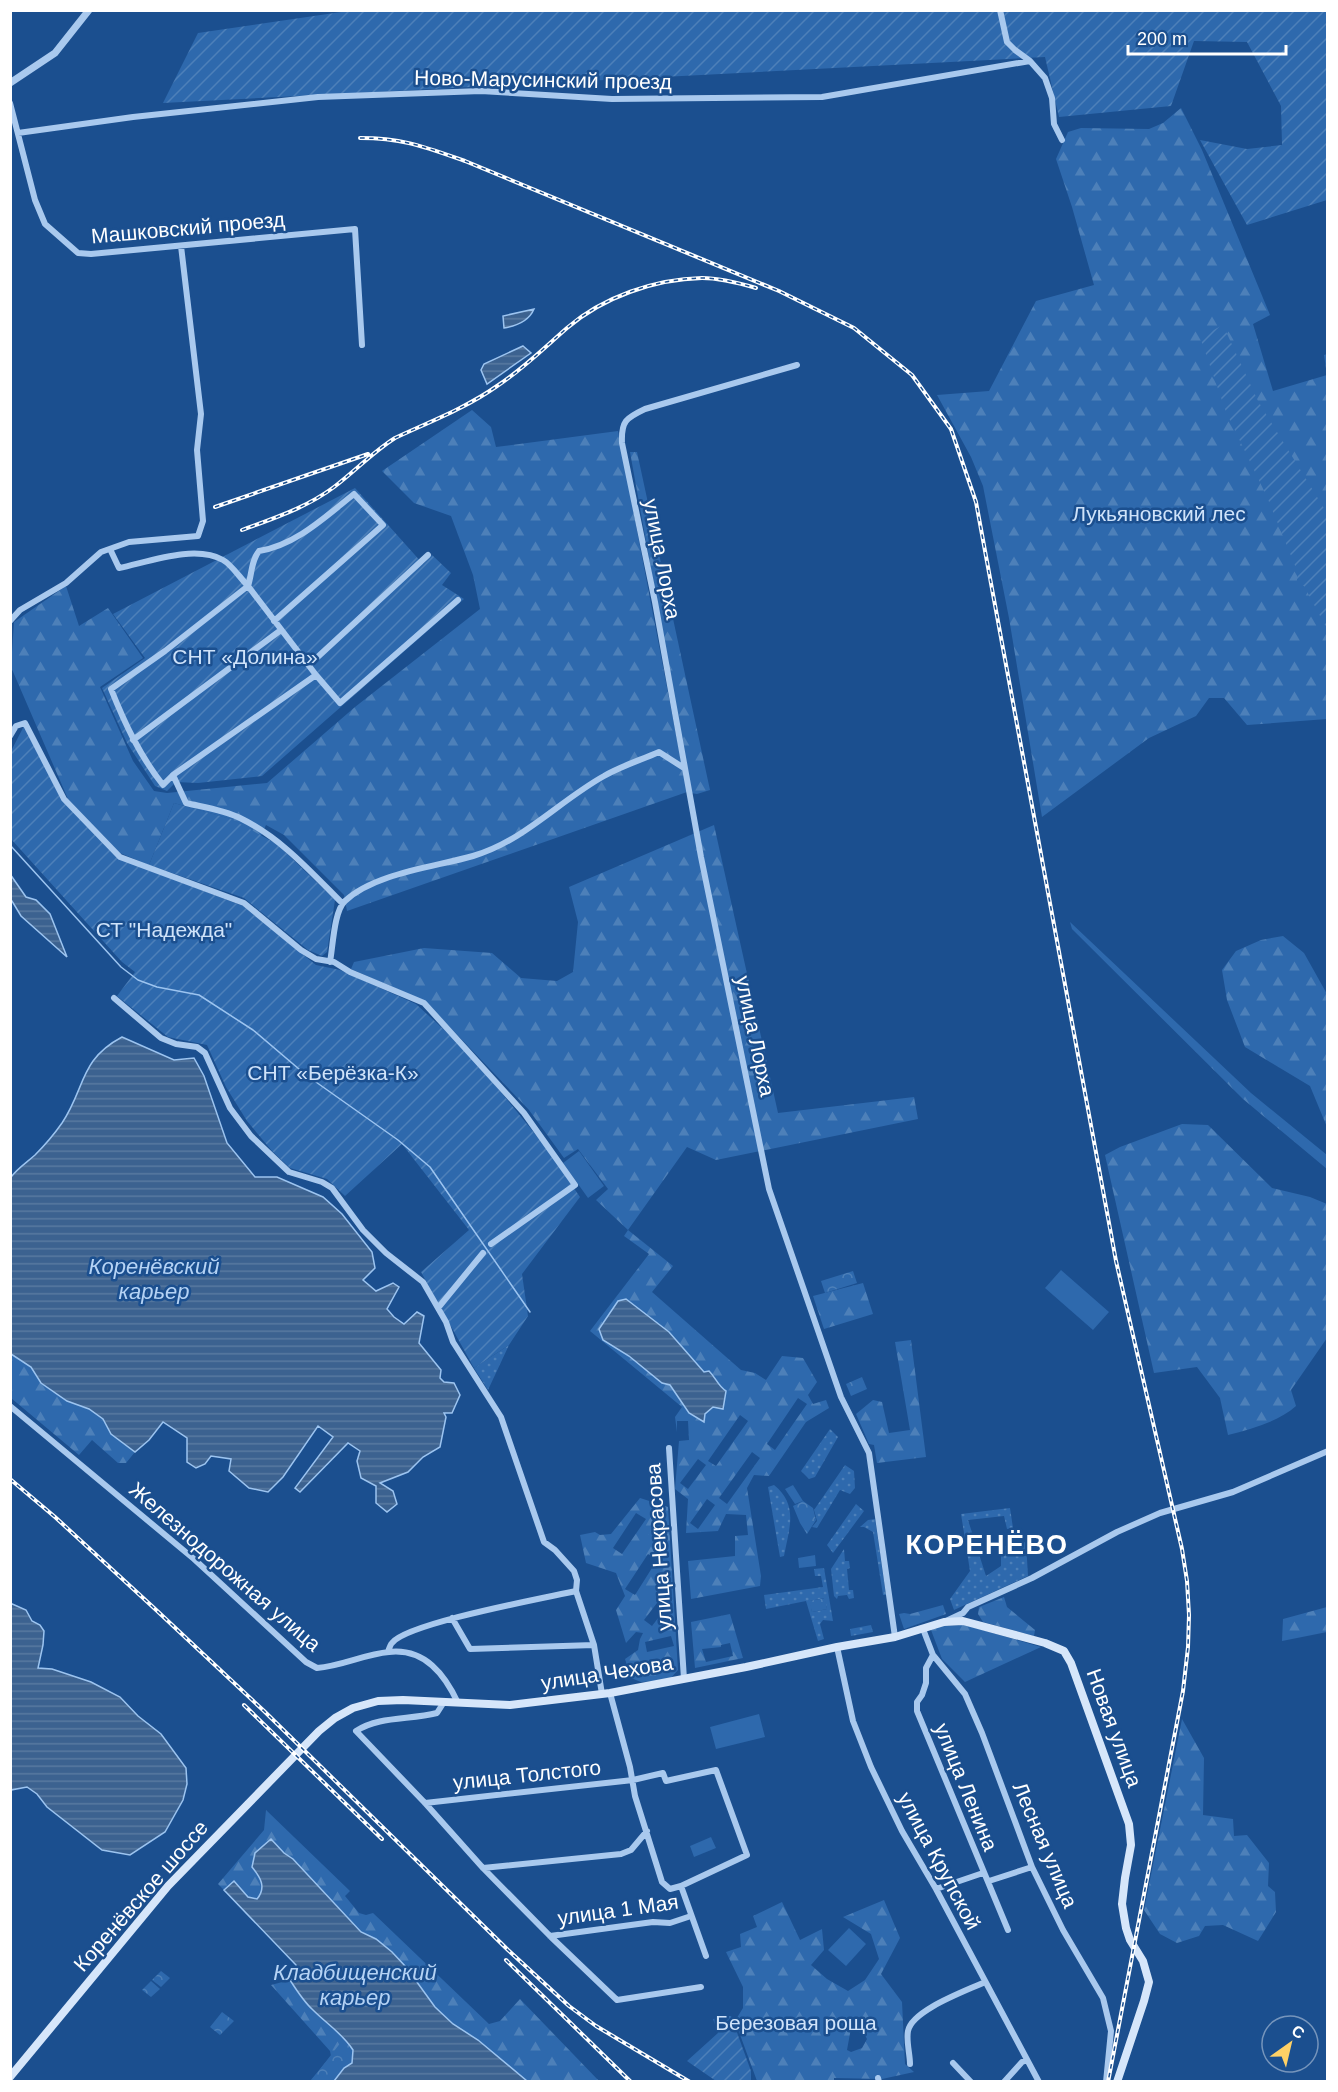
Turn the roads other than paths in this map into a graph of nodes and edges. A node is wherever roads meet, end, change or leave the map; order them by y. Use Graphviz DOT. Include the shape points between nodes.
graph roads {
  1 [pos="89,10"];
  2 [pos="1000,10"];
  3 [pos="1030,61"];
  4 [pos="10,83"];
  5 [pos="10,103"];
  6 [pos="18,134"];
  7 [pos="1062,140"];
  8 [pos="181,246"];
  9 [pos="362,345"];
  10 [pos="797,364"];
  11 [pos="110,549"];
  12 [pos="428,555"];
  13 [pos="248,586"];
  14 [pos="458,600"];
  15 [pos="10,621"];
  16 [pos="274,621"];
  17 [pos="281,630"];
  18 [pos="309,665"];
  19 [pos="316,675"];
  20 [pos="10,736"];
  21 [pos="134,740"];
  22 [pos="684,768"];
  23 [pos="173,775"];
  24 [pos="342,903"];
  25 [pos="330,962"];
  26 [pos="114,998"];
  27 [pos="491,1244"];
  28 [pos="483,1253"];
  29 [pos="438,1308"];
  30 [pos="10,1406"];
  31 [pos="669,1448"];
  32 [pos="1328,1451"];
  33 [pos="576,1591"];
  34 [pos="963,1617"];
  35 [pos="452,1618"];
  36 [pos="923,1629"];
  37 [pos="895,1637"];
  38 [pos="594,1645"];
  39 [pos="837,1647"];
  40 [pos="388,1652"];
  41 [pos="933,1655"];
  42 [pos="684,1679"];
  43 [pos="606,1693"];
  44 [pos="444,1702"];
  45 [pos="458,1703"];
  46 [pos="304,1745"];
  47 [pos="633,1780"];
  48 [pos="425,1803"];
  49 [pos="647,1831"];
  50 [pos="1032,1867"];
  51 [pos="483,1868"];
  52 [pos="983,1873"];
  53 [pos="989,1881"];
  54 [pos="681,1886"];
  55 [pos="936,1889"];
  56 [pos="691,1916"];
  57 [pos="1008,1930"];
  58 [pos="550,1936"];
  59 [pos="705,1956"];
  60 [pos="985,1982"];
  61 [pos="701,1987"];
  62 [pos="1027,2060"];
  63 [pos="953,2063"];
  64 [pos="910,2064"];
  65 [pos="10,2077"];
  66 [pos="972,2082"];
  67 [pos="1005,2082"];
  68 [pos="1039,2082"];
  69 [pos="1106,2082"];
  70 [pos="1117,2082"];
  1 -- 4 [label="street" via="55,53"];
  2 -- 3 [label="street" via="1007,42"];
  3 -- 6 [label="street, Ново-Марусинский проезд" via="822,97 612,99 481,91 318,97"];
  3 -- 7 [label="street" via="1045,78 1052,98 1054,124"];
  5 -- 6 [label="street, Машковский проезд"];
  6 -- 8 [label="street, Машковский проезд" via="45,224 78,253"];
  8 -- 9 [label="street, Машковский проезд" via="355,229"];
  8 -- 11 [label="street" via="201,414 196,450 203,521 198,536 129,542"];
  10 -- 22 [label="street, улица Лорха" via="645,409 628,417 622,429"];
  11 -- 13 [label="street" via="118,568 166,556 210,554 225,561"];
  11 -- 15 [label="street" via="101,552 66,583 20,610"];
  12 -- 18 [label="street"];
  13 -- 16 [label="street"];
  13 -- 16 [label="street" via="253,558 259,551 298,538 354,494 382,525"];
  13 -- 21 [label="street" via="111,689"];
  14 -- 19 [label="street" via="340,703"];
  16 -- 17 [label="street"];
  17 -- 18 [label="street"];
  17 -- 21 [label="street"];
  18 -- 19 [label="street"];
  19 -- 23 [label="street"];
  20 -- 25 [label="street" via="16,726 25,723 64,799 120,856 243,903 301,950"];
  21 -- 23 [label="street" via="164,785"];
  22 -- 24 [label="street" via="658,752 605,776 518,837 474,856 387,879 356,891"];
  22 -- 37 [label="street, улица Лорха" via="769,1189 841,1397 869,1453"];
  23 -- 24 [label="street" via="186,803 238,817 276,839"];
  24 -- 25 [label="street"];
  25 -- 27 [label="street" via="424,1003 524,1113 575,1185"];
  26 -- 29 [label="street" via="161,1038 197,1047 205,1053 230,1108 246,1131 289,1172 332,1188 363,1230 423,1282"];
  28 -- 29 [label="street"];
  29 -- 33 [label="street" via="453,1342 501,1417 544,1542 574,1571"];
  30 -- 40 [label="street, Железнодорожная улица" via="194,1559 306,1662 317,1668 327,1667"];
  31 -- 42 [label="street, улица Некрасова"];
  32 -- 34 [label="street, Новая улица" via="1233,1492 1160,1513 1128,1527 968,1607"];
  33 -- 35 [label="street"];
  33 -- 38 [label="street"];
  34 -- 36 [label="main road, Новая улица"];
  34 -- 70 [label="main road, Новая улица" via="1064,1651 1129,1824 1131,1845 1122,1904 1130,1940 1143,1960 1149,1982"];
  35 -- 38 [label="street" via="470,1649"];
  35 -- 40 [label="street" via="405,1634 392,1642"];
  36 -- 37 [label="main road, улица Чехова"];
  36 -- 41 [label="street, Лесная улица"];
  37 -- 39 [label="main road, улица Чехова"];
  38 -- 43 [label="street"];
  39 -- 42 [label="main road, улица Чехова"];
  39 -- 55 [label="street, улица Крупской" via="853,1721 871,1767"];
  40 -- 45 [label="street, Железнодорожная улица" via="406,1653 430,1663 448,1681"];
  41 -- 50 [label="street, Лесная улица" via="965,1694"];
  41 -- 52 [label="street, улица Ленина" via="926,1668 926,1683 917,1711"];
  42 -- 43 [label="main road, улица Чехова"];
  43 -- 45 [label="main road, улица Чехова" via="510,1705"];
  43 -- 47 [label="street"];
  44 -- 45 [label="main road, улица Чехова"];
  44 -- 46 [label="main road, улица Чехова" via="378,1701 353,1708"];
  44 -- 48 [label="street" via="437,1713 383,1720 356,1731"];
  46 -- 65 [label="main road, Коренёвское шоссе" via="168,1886"];
  47 -- 48 [label="street, улица Толстого"];
  47 -- 49 [label="street"];
  47 -- 54 [label="street, улица Толстого" via="663,1773 666,1781 716,1770 747,1855"];
  48 -- 51 [label="street"];
  49 -- 51 [label="street" via="631,1850 621,1854"];
  49 -- 54 [label="street" via="662,1882 670,1889"];
  50 -- 53 [label="street"];
  50 -- 69 [label="street, Лесная улица" via="1103,1998 1111,2031"];
  51 -- 58 [label="street"];
  52 -- 53 [label="street, улица Ленина"];
  52 -- 55 [label="street"];
  53 -- 57 [label="street, улица Ленина"];
  54 -- 56 [label="street"];
  55 -- 60 [label="street, улица Крупской"];
  56 -- 58 [label="street, улица 1 Мая" via="670,1923"];
  56 -- 59 [label="street"];
  58 -- 61 [label="street" via="617,2000"];
  60 -- 62 [label="street, улица Крупской"];
  60 -- 64 [label="street" via="913,2020 908,2031"];
  62 -- 67 [label="street"];
  62 -- 68 [label="street, улица Крупской"];
  63 -- 66 [label="street"];
}
